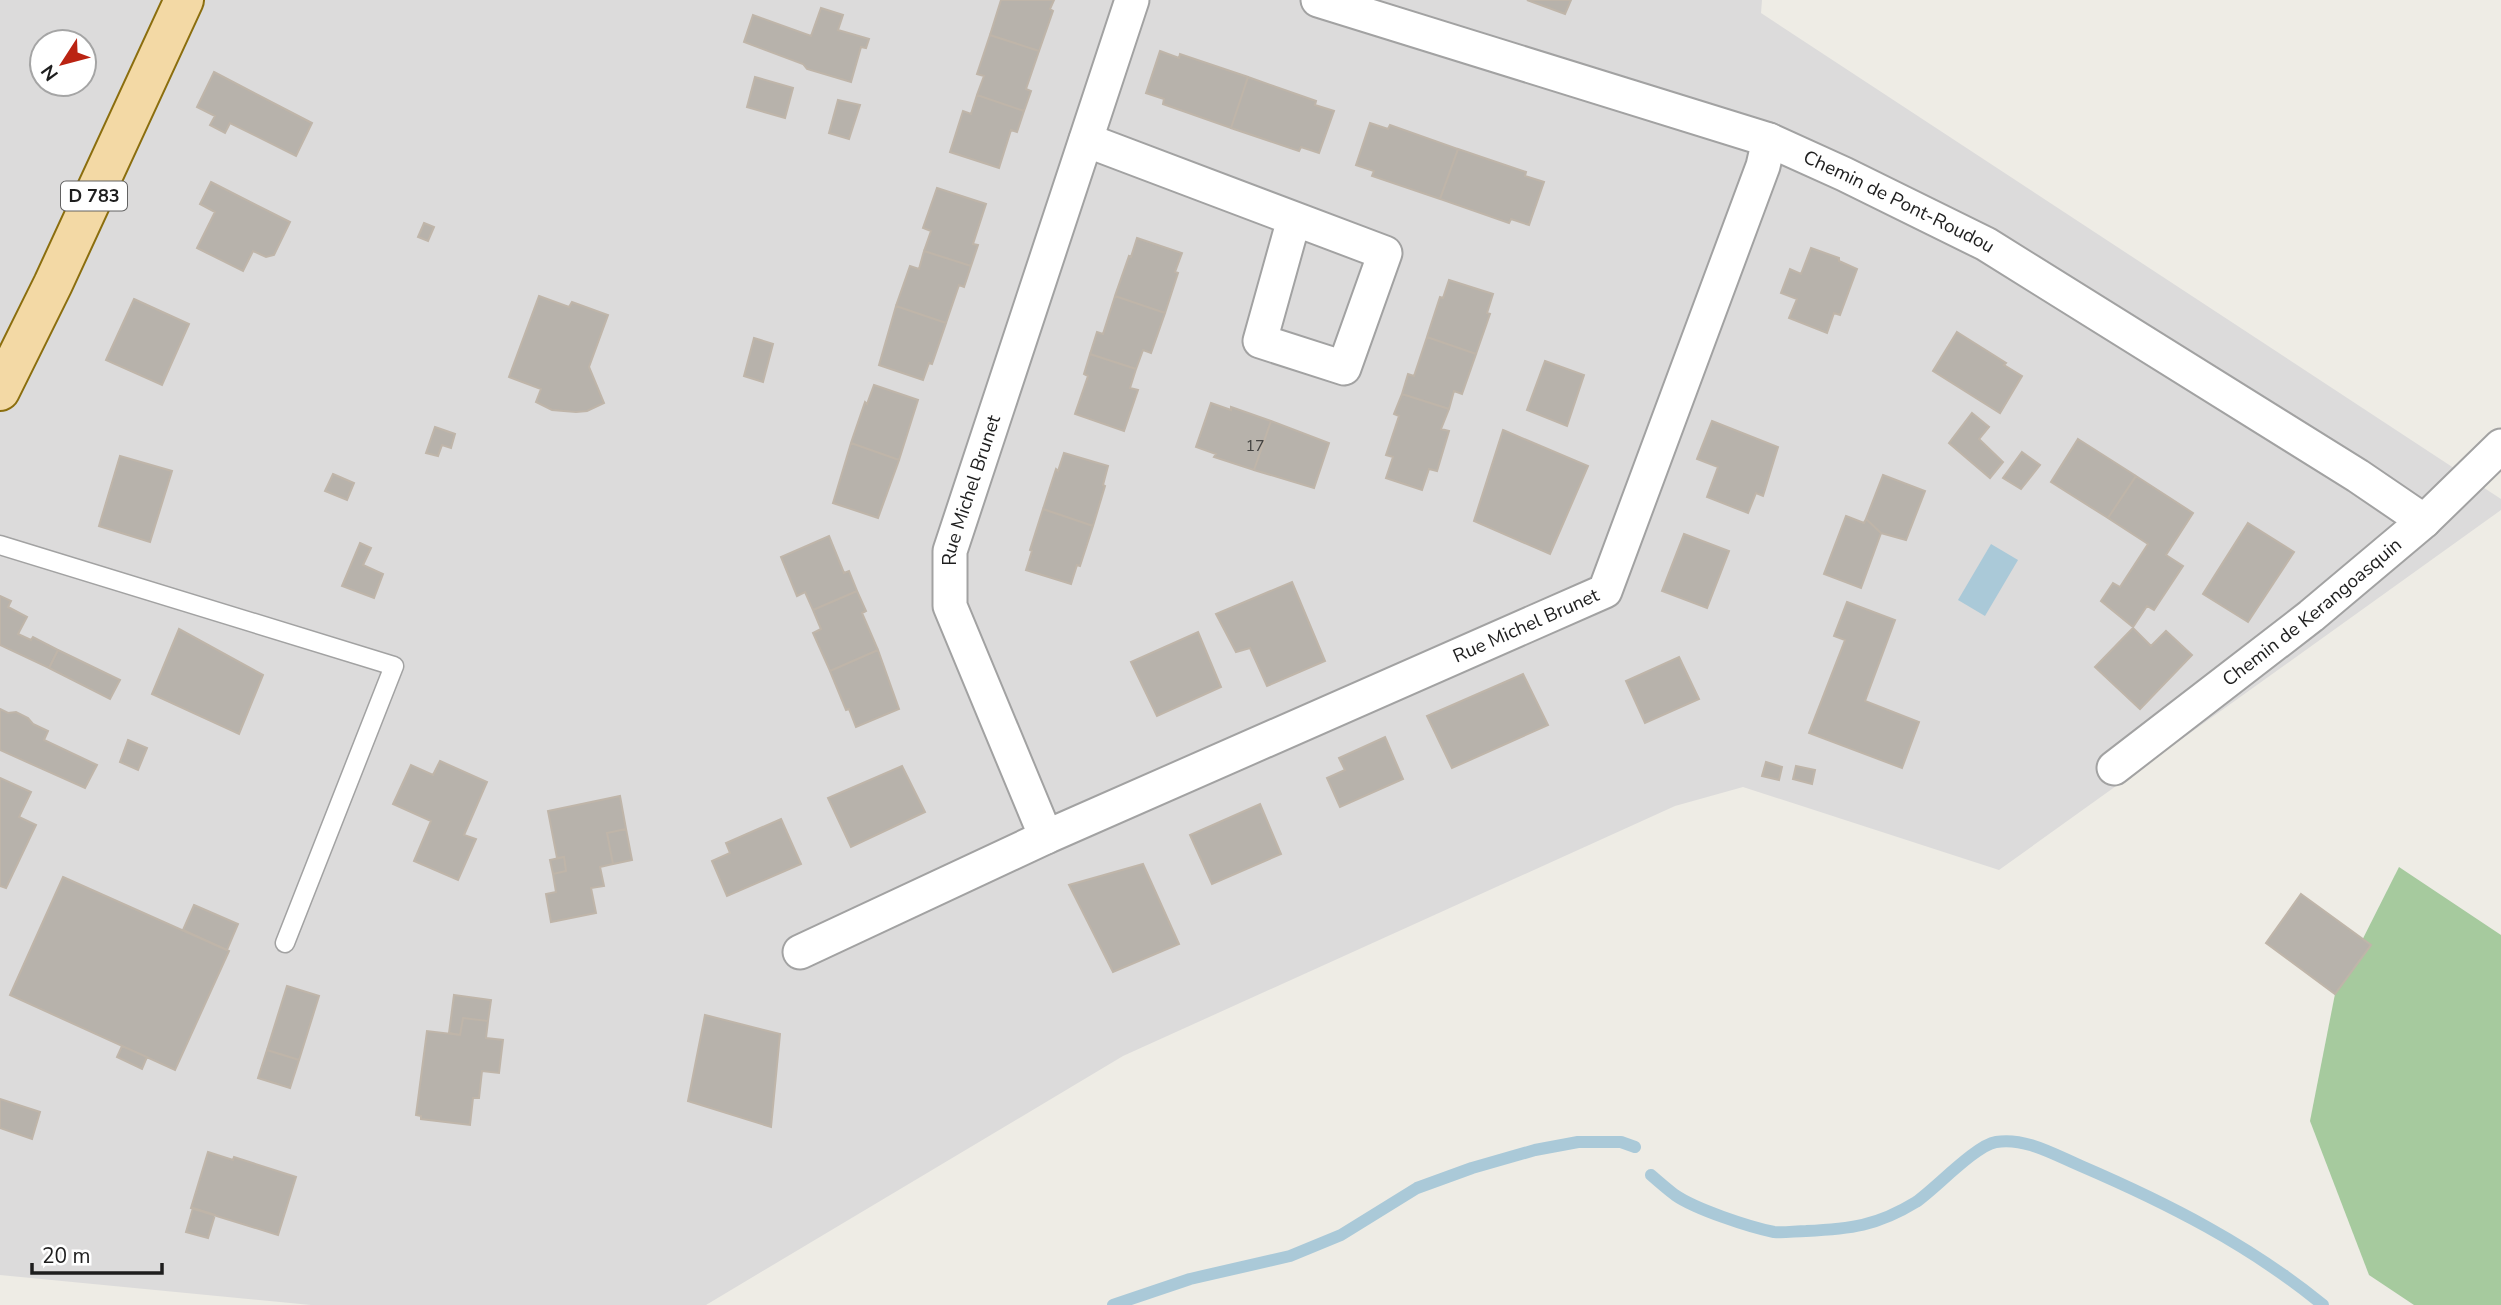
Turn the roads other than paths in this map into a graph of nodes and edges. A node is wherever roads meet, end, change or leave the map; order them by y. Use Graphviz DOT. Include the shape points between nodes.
graph roads {
  1 [pos="184,0"];
  2 [pos="1132,0"];
  3 [pos="1318,0"];
  4 [pos="1086,140"];
  5 [pos="1769,140"];
  6 [pos="1294,219"];
  7 [pos="0,391"];
  8 [pos="2501,446"];
  9 [pos="2424,521"];
  10 [pos="0,545"];
  11 [pos="2114,768"];
  12 [pos="1046,837"];
  13 [pos="285,943"];
  14 [pos="800,952"];
  1 -- 7 [label="main road, D 783"];
  2 -- 4 [label="street, Rue Michel Brunet"];
  3 -- 5 [label="street, Chemin de Pont-Roudou"];
  4 -- 6 [label="street"];
  4 -- 12 [label="street, Rue Michel Brunet" via="950,551 950,606"];
  5 -- 9 [label="street, Chemin de Pont-Roudou" via="1986,244"];
  5 -- 12 [label="street, Rue Michel Brunet" via="1605,592"];
  6 -- 6 [label="street" via="1385,253 1344,368 1260,341"];
  8 -- 9 [label="street, Chemin de Kerangoasquin"];
  9 -- 11 [label="street, Chemin de Kerangoasquin" via="2311,616"];
  10 -- 13 [label="lane" via="394,666"];
  12 -- 14 [label="street, Rue Michel Brunet"];
}
